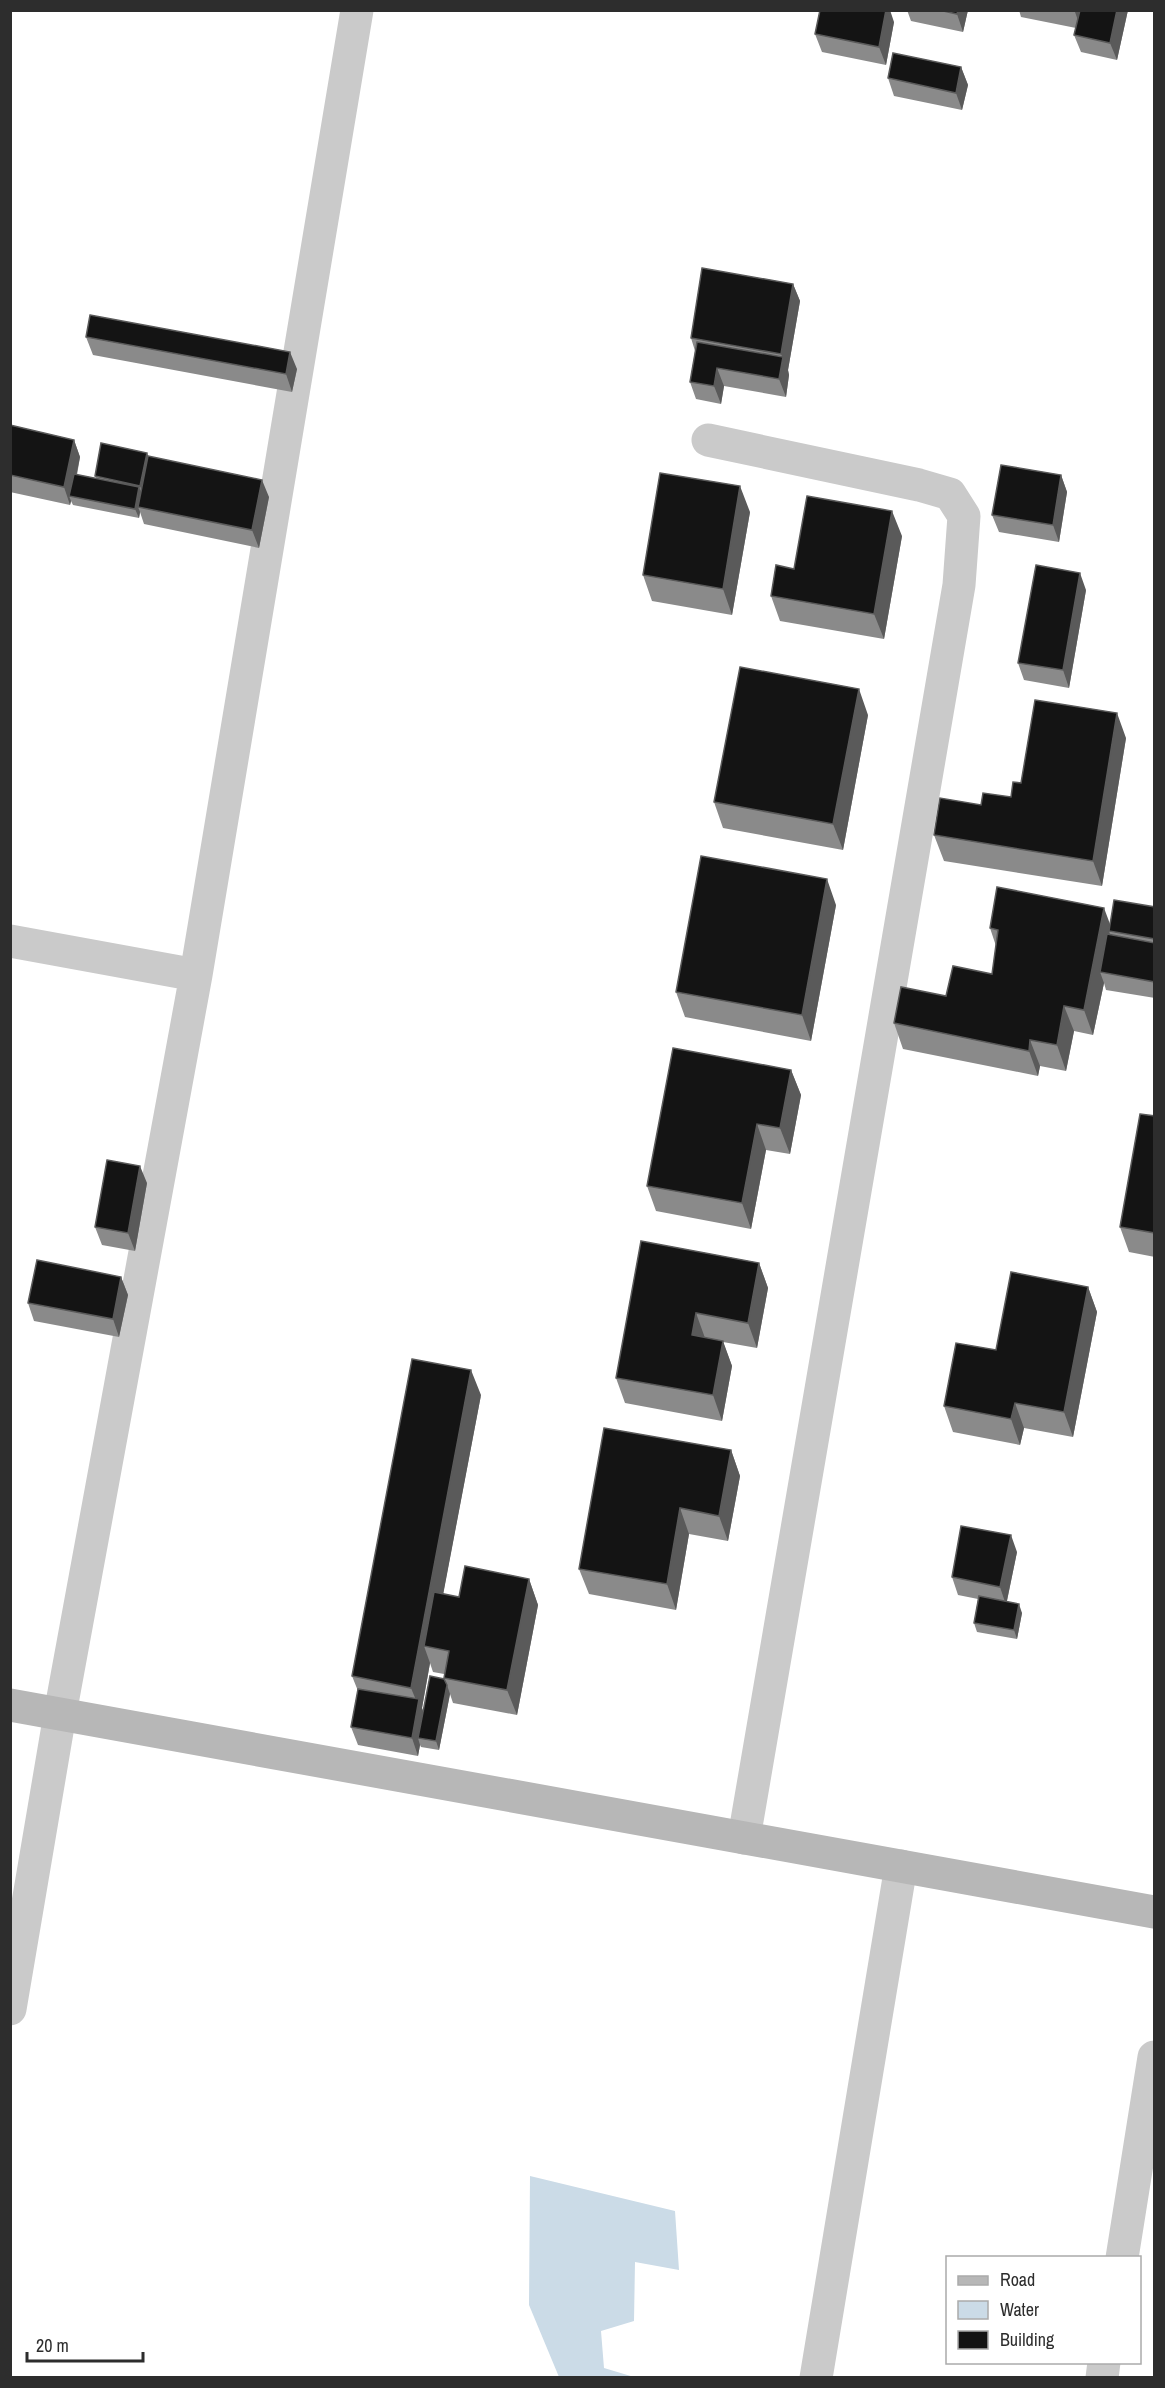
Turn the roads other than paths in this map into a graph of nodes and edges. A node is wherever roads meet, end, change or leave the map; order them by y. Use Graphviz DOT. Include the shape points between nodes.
graph roads {
  1 [pos="357,10"];
  2 [pos="708,440"];
  3 [pos="10,941"];
  4 [pos="196,975"];
  5 [pos="10,1706"];
  6 [pos="60,1714"];
  7 [pos="744,1838"];
  8 [pos="901,1866"];
  9 [pos="1155,1912"];
  10 [pos="10,2009"];
  11 [pos="1155,2057"];
  12 [pos="1122,2256"];
  13 [pos="816,2378"];
  1 -- 4 [label="street"];
  2 -- 7 [label="street" via="950,494 964,516 959,585"];
  3 -- 4 [label="street"];
  4 -- 6 [label="street"];
  5 -- 6 [label="street"];
  6 -- 7 [label="street"];
  6 -- 10 [label="street"];
  7 -- 8 [label="street"];
  8 -- 9 [label="street"];
  8 -- 13 [label="street"];
  11 -- 12 [label="street"];
}
